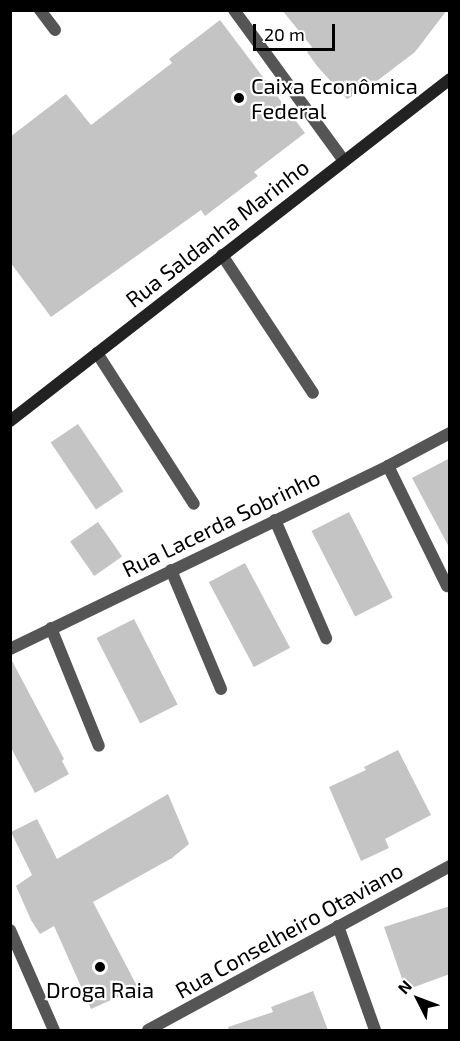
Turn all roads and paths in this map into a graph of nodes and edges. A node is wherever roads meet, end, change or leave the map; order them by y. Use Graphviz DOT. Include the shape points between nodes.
graph roads {
  1 [pos="40,10"];
  2 [pos="234,10"];
  3 [pos="55,30"];
  4 [pos="449,79"];
  5 [pos="344,161"];
  6 [pos="222,255"];
  7 [pos="98,353"];
  8 [pos="313,393"];
  9 [pos="10,421"];
  10 [pos="450,433"];
  11 [pos="388,466"];
  12 [pos="194,504"];
  13 [pos="275,520"];
  14 [pos="171,570"];
  15 [pos="447,586"];
  16 [pos="51,628"];
  17 [pos="326,638"];
  18 [pos="10,649"];
  19 [pos="221,689"];
  20 [pos="99,746"];
  21 [pos="450,866"];
  22 [pos="338,926"];
  23 [pos="10,930"];
  24 [pos="54,1030"];
  25 [pos="148,1030"];
  26 [pos="375,1030"];
  1 -- 3 [label="street"];
  2 -- 5 [label="street"];
  4 -- 5 [label="main road, Rua Saldanha Marinho"];
  5 -- 6 [label="main road, Rua Saldanha Marinho"];
  6 -- 7 [label="main road, Rua Saldanha Marinho"];
  6 -- 8 [label="street"];
  7 -- 9 [label="main road, Rua Saldanha Marinho"];
  7 -- 12 [label="street"];
  10 -- 11 [label="street, Rua Lacerda Sobrinho"];
  11 -- 13 [label="street, Rua Lacerda Sobrinho"];
  11 -- 15 [label="street"];
  13 -- 14 [label="street, Rua Lacerda Sobrinho"];
  13 -- 17 [label="street"];
  14 -- 16 [label="street, Rua Lacerda Sobrinho"];
  14 -- 19 [label="street"];
  16 -- 18 [label="street, Rua Lacerda Sobrinho"];
  16 -- 20 [label="street"];
  21 -- 22 [label="street, Rua Conselheiro Otaviano"];
  22 -- 25 [label="street, Rua Conselheiro Otaviano"];
  22 -- 26 [label="street"];
  23 -- 24 [label="street"];
}
